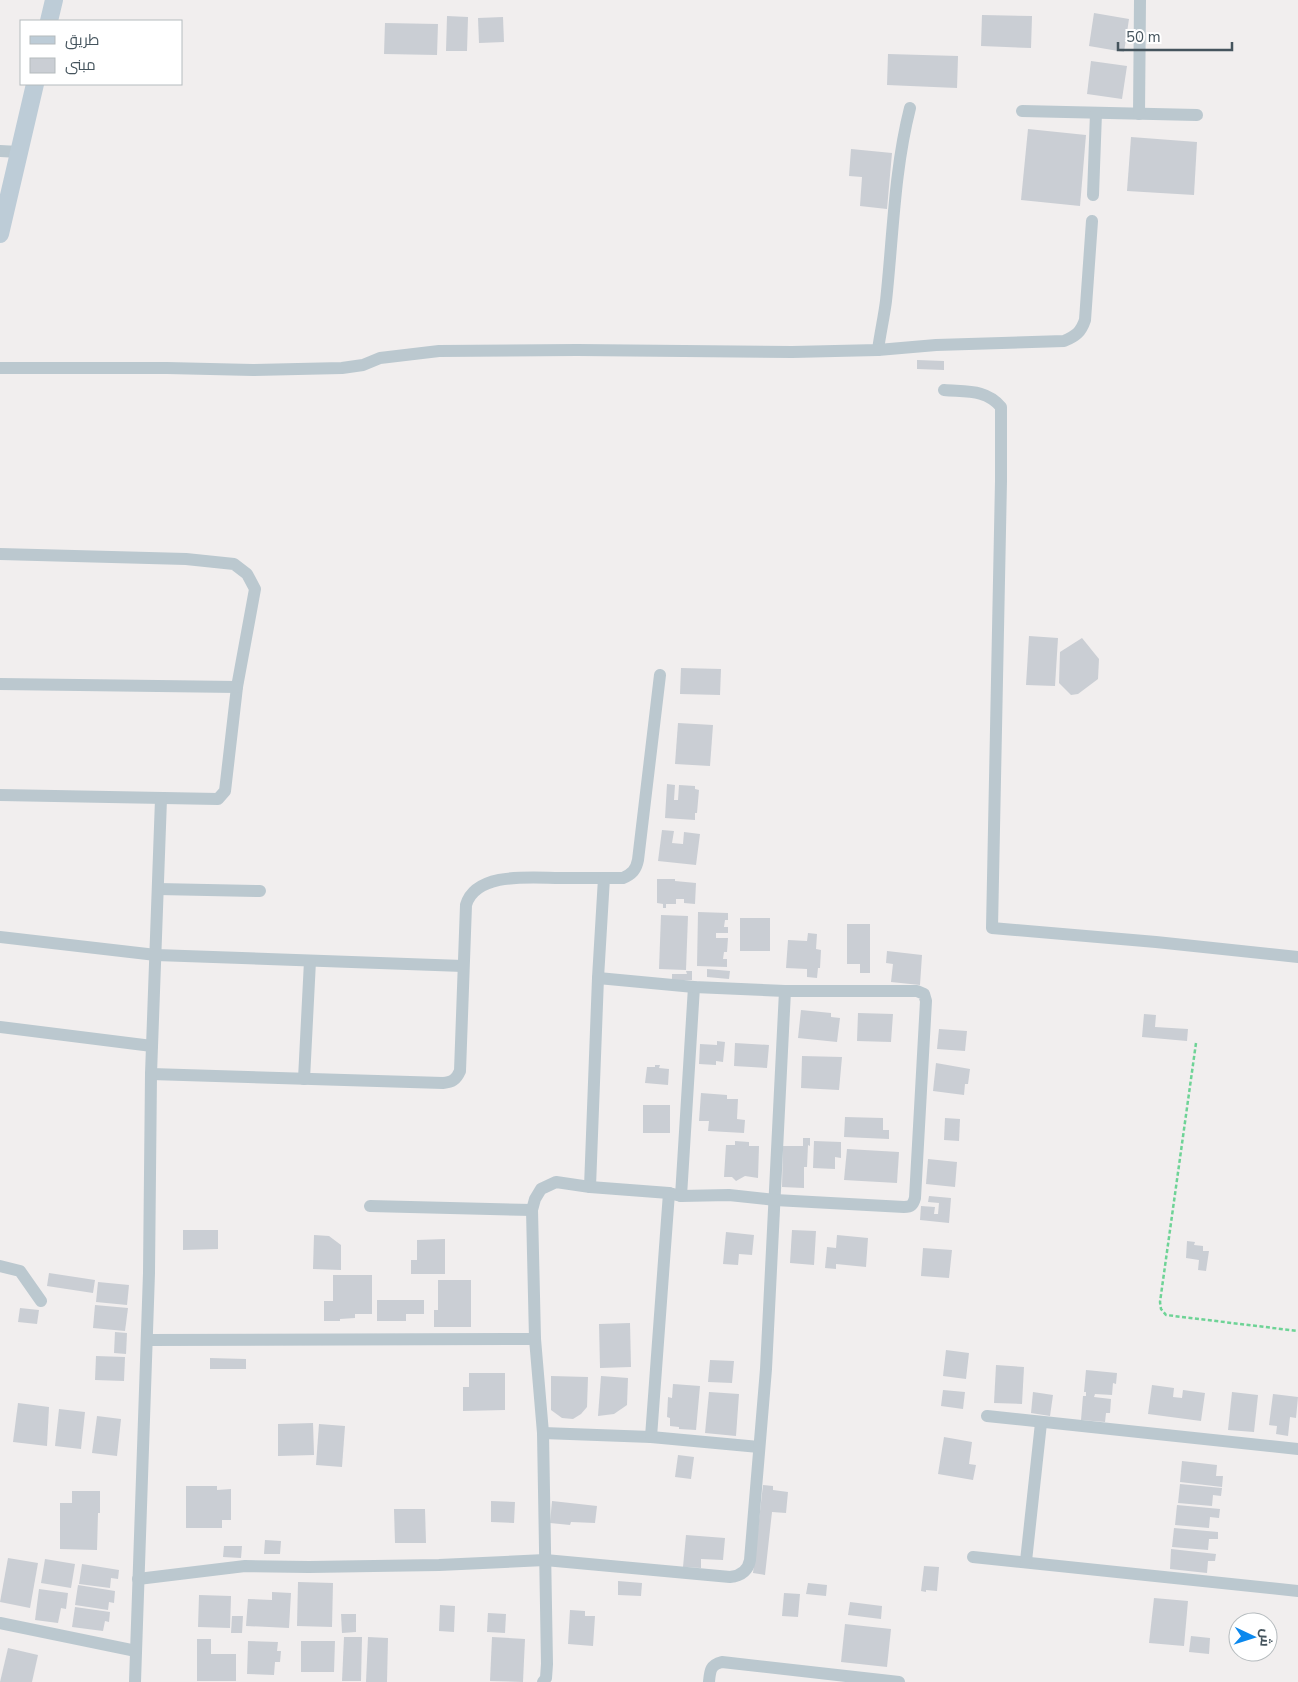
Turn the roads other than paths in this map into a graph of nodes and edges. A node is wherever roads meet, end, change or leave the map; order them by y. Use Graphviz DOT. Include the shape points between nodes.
graph roads {
  1 [pos="54,0"];
  2 [pos="1140,0"];
  3 [pos="49,20"];
  4 [pos="35,85"];
  5 [pos="910,108"];
  6 [pos="1022,112"];
  7 [pos="1096,113"];
  8 [pos="1139,114"];
  9 [pos="1197,115"];
  10 [pos="0,151"];
  11 [pos="19,152"];
  12 [pos="1093,195"];
  13 [pos="1092,222"];
  14 [pos="0,234"];
  15 [pos="878,350"];
  16 [pos="0,368"];
  17 [pos="944,390"];
  18 [pos="0,554"];
  19 [pos="660,675"];
  20 [pos="0,684"];
  21 [pos="237,686"];
  22 [pos="0,795"];
  23 [pos="161,799"];
  24 [pos="604,878"];
  25 [pos="158,889"];
  26 [pos="260,891"];
  27 [pos="0,937"];
  28 [pos="156,956"];
  29 [pos="1298,957"];
  30 [pos="310,961"];
  31 [pos="463,966"];
  32 [pos="598,978"];
  33 [pos="694,987"];
  34 [pos="785,991"];
  35 [pos="0,1026"];
  36 [pos="152,1046"];
  37 [pos="151,1074"];
  38 [pos="304,1079"];
  39 [pos="590,1187"];
  40 [pos="675,1195"];
  41 [pos="775,1200"];
  42 [pos="370,1206"];
  43 [pos="532,1210"];
  44 [pos="0,1266"];
  45 [pos="41,1301"];
  46 [pos="535,1339"];
  47 [pos="147,1340"];
  48 [pos="987,1416"];
  49 [pos="1041,1423"];
  50 [pos="543,1433"];
  51 [pos="651,1437"];
  52 [pos="759,1447"];
  53 [pos="1298,1449"];
  54 [pos="973,1557"];
  55 [pos="545,1560"];
  56 [pos="1026,1561"];
  57 [pos="138,1579"];
  58 [pos="1298,1591"];
  59 [pos="0,1623"];
  60 [pos="136,1651"];
  61 [pos="792,1676"];
  62 [pos="135,1682"];
  63 [pos="543,1682"];
  64 [pos="709,1682"];
  65 [pos="899,1682"];
  1 -- 3 [label="main road"];
  2 -- 8 [label="street"];
  4 -- 11 [label="main road"];
  5 -- 15 [label="street" via="898,172 886,302"];
  6 -- 7 [label="street"];
  7 -- 8 [label="street"];
  7 -- 12 [label="street"];
  8 -- 9 [label="street"];
  10 -- 11 [label="street"];
  11 -- 14 [label="main road"];
  13 -- 15 [label="street" via="1085,320 1075,336 1064,341"];
  15 -- 16 [label="street" via="439,351 380,358 342,368"];
  17 -- 29 [label="street" via="984,394 1000,408 992,928"];
  18 -- 21 [label="street" via="186,559 234,564 247,574 255,589"];
  19 -- 24 [label="street" via="637,868 623,878"];
  20 -- 21 [label="street"];
  21 -- 23 [label="street" via="223,795 218,799"];
  22 -- 23 [label="street"];
  23 -- 25 [label="street"];
  24 -- 31 [label="street" via="514,878 485,884 474,891 466,905"];
  24 -- 32 [label="street"];
  25 -- 26 [label="street"];
  25 -- 28 [label="street"];
  27 -- 28 [label="street"];
  28 -- 30 [label="street"];
  28 -- 36 [label="street"];
  30 -- 31 [label="street"];
  30 -- 38 [label="street"];
  31 -- 38 [label="street" via="460,1071 452,1082"];
  32 -- 33 [label="street"];
  32 -- 39 [label="street"];
  33 -- 34 [label="street"];
  33 -- 40 [label="street"];
  34 -- 41 [label="street"];
  34 -- 41 [label="street" via="917,991 924,994 926,1000 914,1203 904,1207"];
  35 -- 36 [label="street"];
  36 -- 37 [label="street"];
  37 -- 38 [label="street"];
  37 -- 47 [label="street"];
  39 -- 40 [label="street"];
  39 -- 43 [label="street" via="556,1182 541,1189"];
  40 -- 41 [label="street" via="729,1195"];
  40 -- 51 [label="street"];
  41 -- 52 [label="street"];
  42 -- 43 [label="street"];
  43 -- 46 [label="street"];
  44 -- 45 [label="street" via="20,1271"];
  46 -- 47 [label="street"];
  46 -- 50 [label="street"];
  47 -- 57 [label="street"];
  48 -- 49 [label="street"];
  49 -- 53 [label="street"];
  49 -- 56 [label="street"];
  50 -- 51 [label="street"];
  50 -- 55 [label="street"];
  51 -- 52 [label="street"];
  52 -- 55 [label="street" via="750,1560 748,1567 737,1577"];
  54 -- 56 [label="street"];
  55 -- 57 [label="street" via="439,1565 245,1566"];
  55 -- 63 [label="street" via="547,1664"];
  56 -- 58 [label="street"];
  57 -- 60 [label="street"];
  59 -- 60 [label="street"];
  60 -- 62 [label="street"];
  61 -- 64 [label="street" via="722,1662 710,1668"];
  61 -- 65 [label="street"];
}
